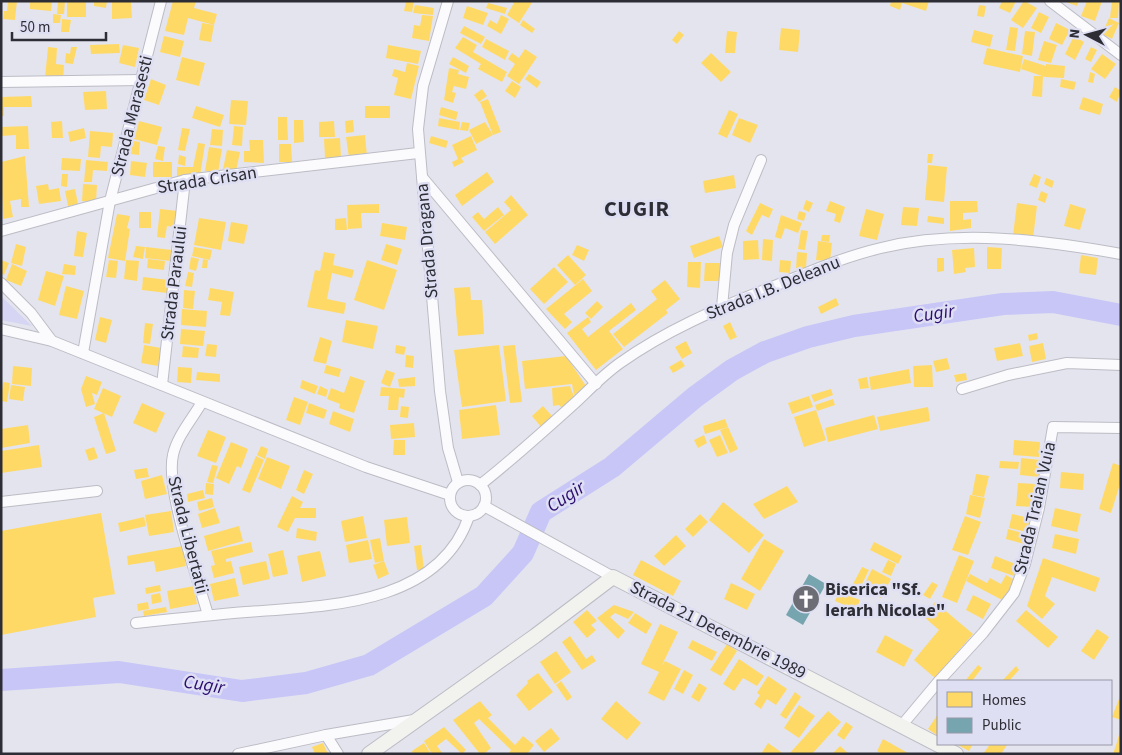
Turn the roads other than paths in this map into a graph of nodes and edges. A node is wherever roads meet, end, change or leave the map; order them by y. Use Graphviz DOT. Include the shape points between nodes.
graph roads {
  1 [pos="161,1"];
  2 [pos="448,1"];
  3 [pos="1050,1"];
  4 [pos="1121,55"];
  5 [pos="141,80"];
  6 [pos="1,82"];
  7 [pos="418,153"];
  8 [pos="761,160"];
  9 [pos="422,177"];
  10 [pos="185,180"];
  11 [pos="110,201"];
  12 [pos="1,231"];
  13 [pos="1121,254"];
  14 [pos="1,283"];
  15 [pos="722,308"];
  16 [pos="1,329"];
  17 [pos="52,341"];
  18 [pos="83,353"];
  19 [pos="1121,365"];
  20 [pos="596,384"];
  21 [pos="162,385"];
  22 [pos="962,389"];
  23 [pos="202,402"];
  24 [pos="1121,428"];
  25 [pos="458,482"];
  26 [pos="480,485"];
  27 [pos="97,491"];
  28 [pos="450,494"];
  29 [pos="1,502"];
  30 [pos="484,506"];
  31 [pos="469,516"];
  32 [pos="613,577"];
  33 [pos="208,615"];
  34 [pos="136,623"];
  35 [pos="941,680"];
  36 [pos="937,684"];
  37 [pos="414,720"];
  38 [pos="902,724"];
  39 [pos="326,735"];
  40 [pos="937,743"];
  41 [pos="940,745"];
  42 [pos="238,754"];
  43 [pos="338,754"];
  44 [pos="369,754"];
  45 [pos="956,754"];
  1 -- 5 [label="street, Strada Marasesti"];
  2 -- 7 [label="street, Strada Dragana" via="422,86"];
  3 -- 4 [label="street"];
  5 -- 6 [label="street"];
  5 -- 11 [label="street, Strada Marasesti"];
  7 -- 9 [label="street, Strada Dragana"];
  7 -- 10 [label="street, Strada Crisan"];
  8 -- 15 [label="street" via="734,225 727,253"];
  9 -- 20 [label="street"];
  9 -- 25 [label="street, Strada Dragana" via="440,392 448,448"];
  10 -- 11 [label="street, Strada Crisan"];
  10 -- 21 [label="street, Strada Paraului"];
  11 -- 12 [label="street, Strada Crisan"];
  11 -- 18 [label="street, Strada Marasesti"];
  13 -- 15 [label="street, Strada I.B. Deleanu" via="1006,239 906,243 857,255"];
  14 -- 17 [label="street"];
  15 -- 20 [label="street, Strada I.B. Deleanu" via="686,323 650,344 618,364"];
  16 -- 17 [label="street"];
  17 -- 18 [label="street"];
  18 -- 21 [label="street"];
  19 -- 22 [label="street" via="1067,363 1008,375"];
  20 -- 26 [label="street, Strada I.B. Deleanu"];
  21 -- 23 [label="street"];
  23 -- 28 [label="street" via="366,467"];
  23 -- 33 [label="street, Strada Libertatii" via="176,446 172,468 178,510"];
  24 -- 35 [label="street, Strada Traian Vuia" via="1053,427 1037,517 1014,592"];
  25 -- 26 [label="street" via="470,480"];
  25 -- 28 [label="street"];
  26 -- 30 [label="street" via="486,495"];
  27 -- 29 [label="street"];
  28 -- 31 [label="street" via="454,510"];
  30 -- 31 [label="street"];
  30 -- 32 [label="street"];
  31 -- 33 [label="street" via="458,542 446,556 426,572 392,590 359,601 317,607"];
  32 -- 37 [label="main road, Strada 21 Decembrie 1989"];
  32 -- 38 [label="main road, Strada 21 Decembrie 1989"];
  33 -- 34 [label="street"];
  36 -- 38 [label="street, Strada Traian Vuia"];
  37 -- 39 [label="street"];
  37 -- 44 [label="main road, Strada 21 Decembrie 1989"];
  38 -- 40 [label="main road, Strada 21 Decembrie 1989"];
  39 -- 42 [label="street"];
  39 -- 43 [label="street"];
  41 -- 45 [label="main road, Strada 21 Decembrie 1989"];
}
